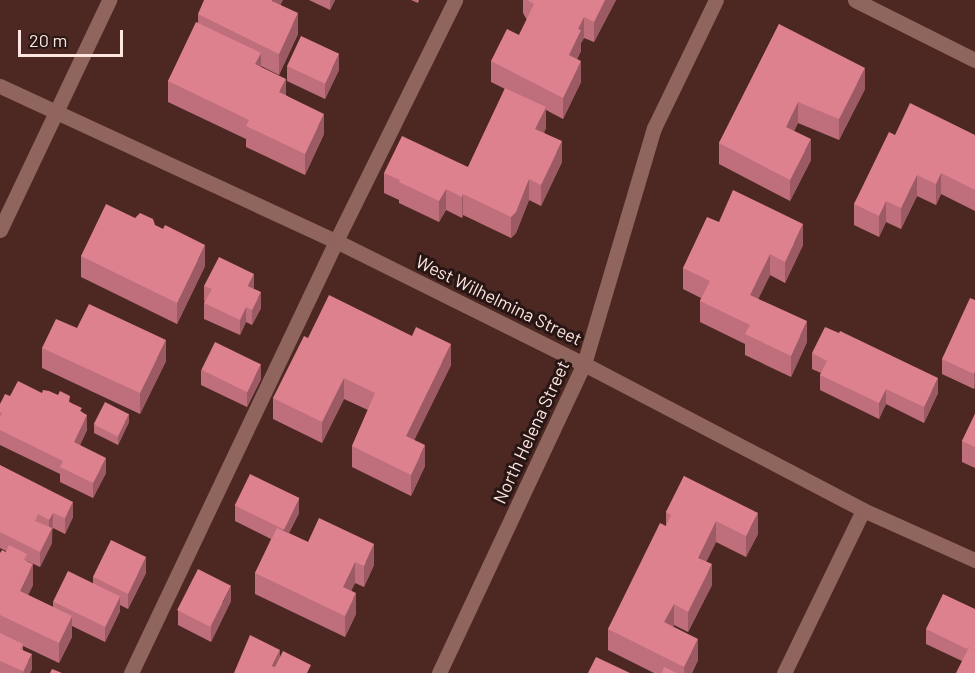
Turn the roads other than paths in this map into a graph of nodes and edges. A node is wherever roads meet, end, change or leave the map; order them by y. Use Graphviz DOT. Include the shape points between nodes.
graph roads {
  1 [pos="109,0"];
  2 [pos="455,0"];
  3 [pos="716,0"];
  4 [pos="855,0"];
  5 [pos="975,60"];
  6 [pos="0,86"];
  7 [pos="55,113"];
  8 [pos="0,230"];
  9 [pos="336,241"];
  10 [pos="584,364"];
  11 [pos="863,510"];
  12 [pos="975,560"];
  13 [pos="131,673"];
  14 [pos="439,673"];
  15 [pos="784,673"];
  1 -- 7 [label="street"];
  2 -- 9 [label="street"];
  3 -- 10 [label="street, North Helena Street" via="654,128"];
  4 -- 5 [label="street"];
  6 -- 7 [label="street, West Wilhelmina Street"];
  7 -- 8 [label="street"];
  7 -- 9 [label="street, West Wilhelmina Street"];
  9 -- 10 [label="street, West Wilhelmina Street"];
  9 -- 13 [label="street"];
  10 -- 11 [label="street, West Wilhelmina Street"];
  10 -- 14 [label="street, North Helena Street"];
  11 -- 12 [label="street, West Wilhelmina Street"];
  11 -- 15 [label="street"];
}
